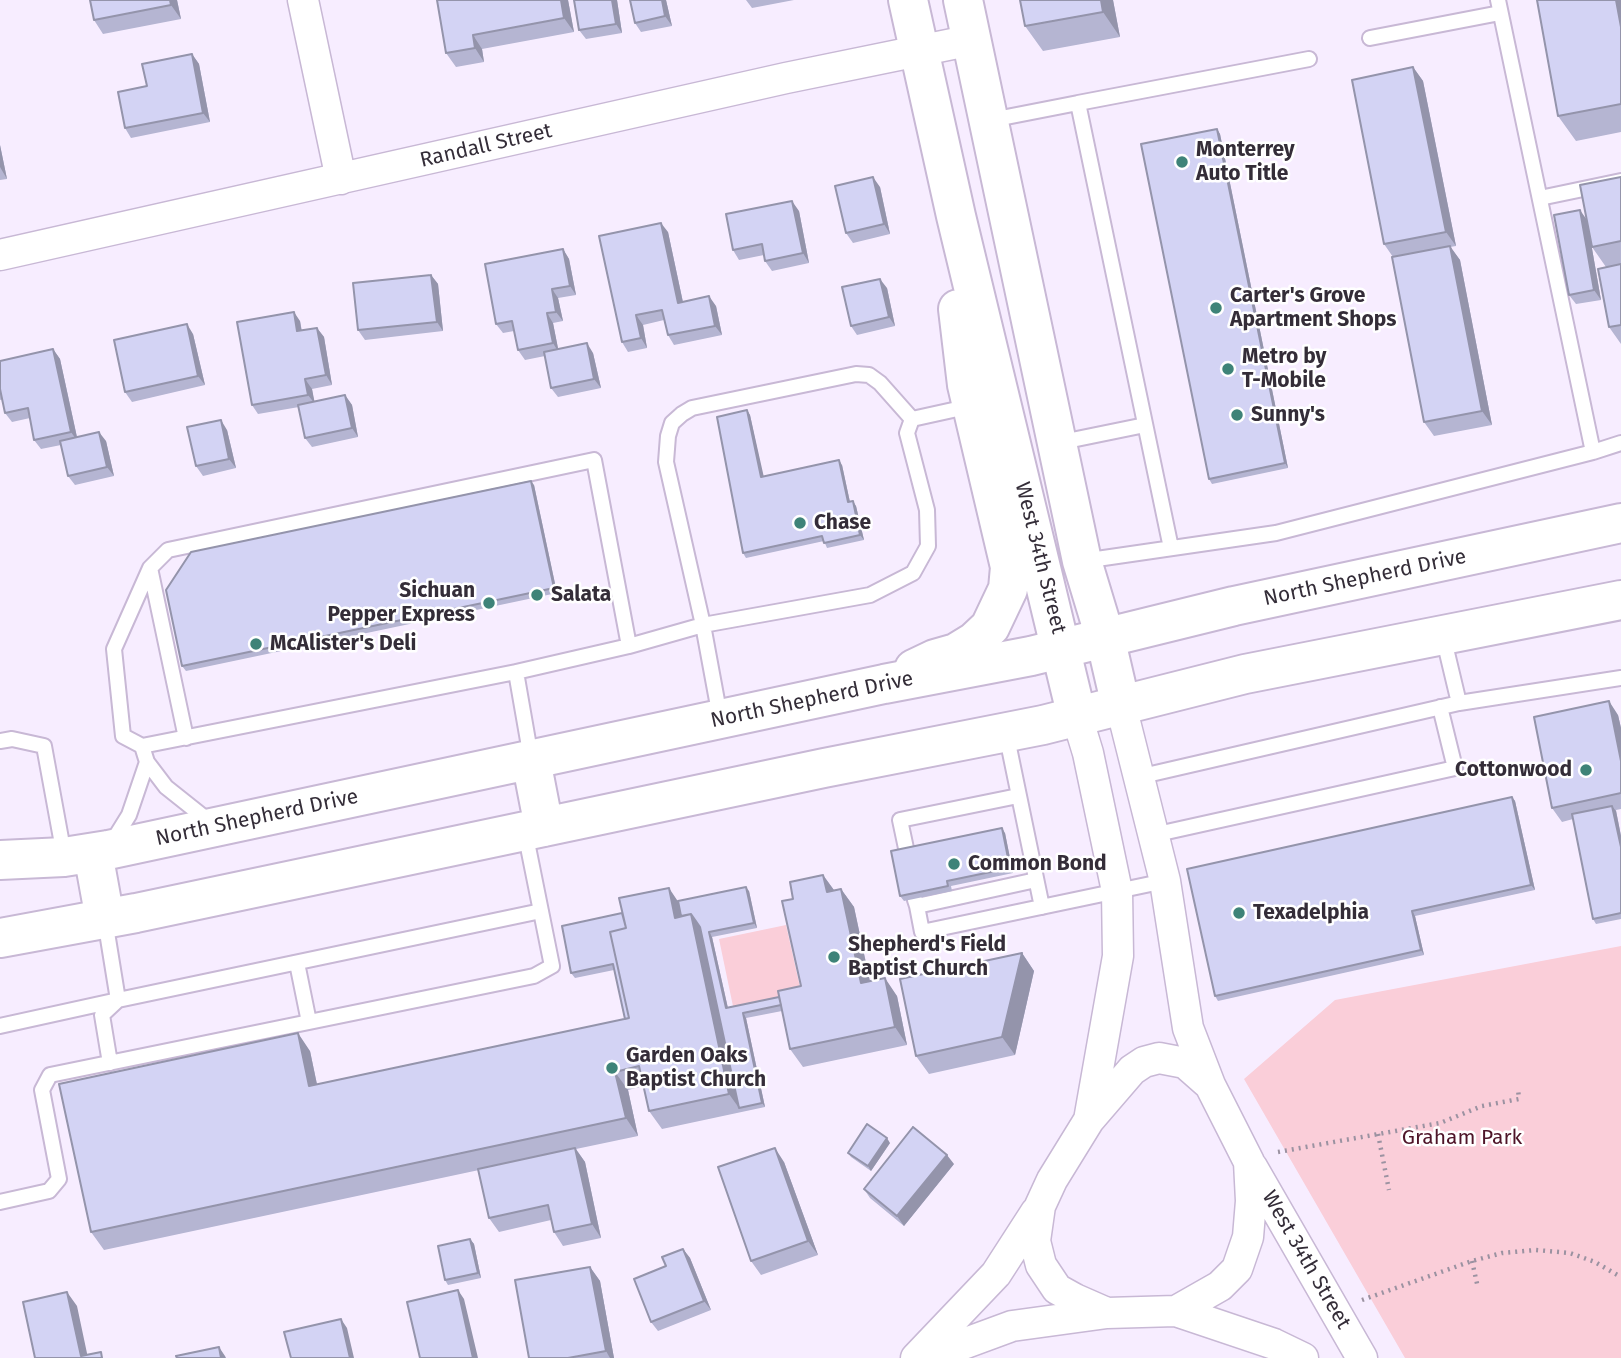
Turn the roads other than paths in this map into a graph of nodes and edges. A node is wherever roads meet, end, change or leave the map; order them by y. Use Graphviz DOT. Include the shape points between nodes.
graph roads {
  1 [pos="303,0"];
  2 [pos="908,0"];
  3 [pos="963,0"];
  4 [pos="1499,6"];
  5 [pos="1370,38"];
  6 [pos="972,40"];
  7 [pos="919,51"];
  8 [pos="1309,59"];
  9 [pos="1077,103"];
  10 [pos="990,120"];
  11 [pos="341,179"];
  12 [pos="1621,181"];
  13 [pos="1540,198"];
  14 [pos="956,216"];
  15 [pos="0,255"];
  16 [pos="972,406"];
  17 [pos="912,419"];
  18 [pos="1145,425"];
  19 [pos="1057,443"];
  20 [pos="1621,443"];
  21 [pos="1593,452"];
  22 [pos="1621,523"];
  23 [pos="1171,548"];
  24 [pos="1082,561"];
  25 [pos="150,568"];
  26 [pos="1621,600"];
  27 [pos="703,625"];
  28 [pos="1443,636"];
  29 [pos="1105,637"];
  30 [pos="629,646"];
  31 [pos="1062,648"];
  32 [pos="516,672"];
  33 [pos="1621,678"];
  34 [pos="884,684"];
  35 [pos="1459,703"];
  36 [pos="1121,706"];
  37 [pos="1440,707"];
  38 [pos="1077,718"];
  39 [pos="720,719"];
  40 [pos="1005,732"];
  41 [pos="186,738"];
  42 [pos="0,741"];
  43 [pos="142,746"];
  44 [pos="531,760"];
  45 [pos="147,762"];
  46 [pos="1138,777"];
  47 [pos="1018,796"];
  48 [pos="216,827"];
  49 [pos="534,829"];
  50 [pos="1153,835"];
  51 [pos="88,853"];
  52 [pos="907,853"];
  53 [pos="0,860"];
  54 [pos="1036,880"];
  55 [pos="1165,881"];
  56 [pos="1117,891"];
  57 [pos="1042,907"];
  58 [pos="541,911"];
  59 [pos="105,919"];
  60 [pos="0,938"];
  61 [pos="297,962"];
  62 [pos="118,1000"];
  63 [pos="309,1022"];
  64 [pos="0,1026"];
  65 [pos="110,1063"];
  66 [pos="1210,1085"];
  67 [pos="1089,1119"];
  68 [pos="1249,1162"];
  69 [pos="0,1202"];
  70 [pos="1040,1206"];
  71 [pos="1176,1311"];
  72 [pos="1107,1313"];
  73 [pos="916,1358"];
  74 [pos="925,1358"];
  75 [pos="1303,1358"];
  76 [pos="1362,1358"];
  1 -- 11 [label="street"];
  2 -- 7 [label="main road, West 34th Street"];
  3 -- 6 [label="main road, West 34th Street"];
  4 -- 5 [label="lane"];
  4 -- 13 [label="lane"];
  6 -- 7 [label="street, Randall Street"];
  6 -- 10 [label="main road, West 34th Street"];
  7 -- 11 [label="street, Randall Street"];
  7 -- 14 [label="main road, West 34th Street"];
  8 -- 9 [label="lane"];
  9 -- 10 [label="lane"];
  9 -- 18 [label="lane"];
  10 -- 19 [label="main road, West 34th Street"];
  11 -- 15 [label="street, Randall Street"];
  12 -- 13 [label="lane"];
  13 -- 21 [label="lane"];
  14 -- 16 [label="main road" via="952,262"];
  14 -- 31 [label="main road, West 34th Street"];
  16 -- 17 [label="lane"];
  16 -- 34 [label="main road" via="1010,567 1008,589 989,627 974,642"];
  17 -- 27 [label="lane" via="907,433 927,510 928,546 913,573 870,595"];
  17 -- 27 [label="lane" via="880,383 869,375 856,374 692,408 672,424 667,462"];
  18 -- 19 [label="lane"];
  18 -- 23 [label="lane"];
  19 -- 24 [label="main road, West 34th Street"];
  20 -- 21 [label="lane"];
  21 -- 23 [label="lane" via="1276,533"];
  22 -- 29 [label="main road, North Shepherd Drive"];
  23 -- 24 [label="lane"];
  24 -- 29 [label="main road, West 34th Street"];
  25 -- 30 [label="lane" via="168,550 594,460"];
  25 -- 41 [label="lane"];
  25 -- 43 [label="lane" via="114,649 123,736"];
  26 -- 28 [label="main road"];
  27 -- 30 [label="lane"];
  27 -- 39 [label="lane"];
  28 -- 35 [label="lane"];
  28 -- 36 [label="main road" via="1245,674"];
  29 -- 31 [label="main road, North Shepherd Drive"];
  29 -- 36 [label="main road, West 34th Street"];
  30 -- 32 [label="lane"];
  31 -- 34 [label="main road, North Shepherd Drive"];
  31 -- 38 [label="main road, West 34th Street"];
  32 -- 41 [label="lane"];
  32 -- 44 [label="lane"];
  33 -- 35 [label="lane"];
  34 -- 39 [label="main road, North Shepherd Drive"];
  35 -- 37 [label="lane"];
  36 -- 38 [label="main road"];
  36 -- 46 [label="street, West 34th Street"];
  37 -- 46 [label="lane"];
  37 -- 50 [label="lane" via="1455,768"];
  38 -- 40 [label="main road"];
  38 -- 56 [label="street, West 34th Street"];
  39 -- 44 [label="main road, North Shepherd Drive"];
  40 -- 47 [label="lane"];
  40 -- 49 [label="main road"];
  41 -- 43 [label="lane"];
  42 -- 51 [label="lane" via="44,746"];
  43 -- 45 [label="lane"];
  44 -- 48 [label="main road, North Shepherd Drive"];
  44 -- 49 [label="main road"];
  45 -- 48 [label="lane" via="166,787"];
  45 -- 51 [label="lane" via="129,815"];
  46 -- 50 [label="street, West 34th Street"];
  47 -- 52 [label="lane" via="900,820"];
  47 -- 54 [label="lane"];
  48 -- 51 [label="main road, North Shepherd Drive"];
  49 -- 58 [label="lane"];
  49 -- 59 [label="main road"];
  50 -- 55 [label="street, West 34th Street"];
  51 -- 53 [label="main road, North Shepherd Drive"];
  51 -- 59 [label="main road"];
  54 -- 57 [label="lane"];
  54 -- 57 [label="lane" via="916,902 922,932"];
  55 -- 56 [label="lane"];
  55 -- 66 [label="street, West 34th Street" via="1188,1028"];
  56 -- 57 [label="lane"];
  56 -- 67 [label="street, West 34th Street" via="1118,956"];
  58 -- 61 [label="lane"];
  58 -- 63 [label="lane" via="552,966 534,976"];
  59 -- 60 [label="main road"];
  59 -- 62 [label="lane"];
  61 -- 62 [label="lane"];
  61 -- 63 [label="lane"];
  62 -- 64 [label="lane"];
  62 -- 65 [label="lane" via="102,1015"];
  63 -- 65 [label="lane"];
  65 -- 69 [label="lane" via="50,1075 42,1090 59,1180 48,1191"];
  66 -- 67 [label="street" via="1185,1063 1159,1058 1144,1062"];
  66 -- 68 [label="street"];
  67 -- 70 [label="street"];
  68 -- 71 [label="street" via="1248,1237 1237,1269 1220,1286"];
  68 -- 76 [label="street, West 34th Street"];
  70 -- 72 [label="street" via="1035,1241 1041,1265 1058,1289"];
  70 -- 73 [label="street" via="996,1274"];
  71 -- 72 [label="street"];
  71 -- 75 [label="street"];
  72 -- 74 [label="street" via="1012,1326"];
}
